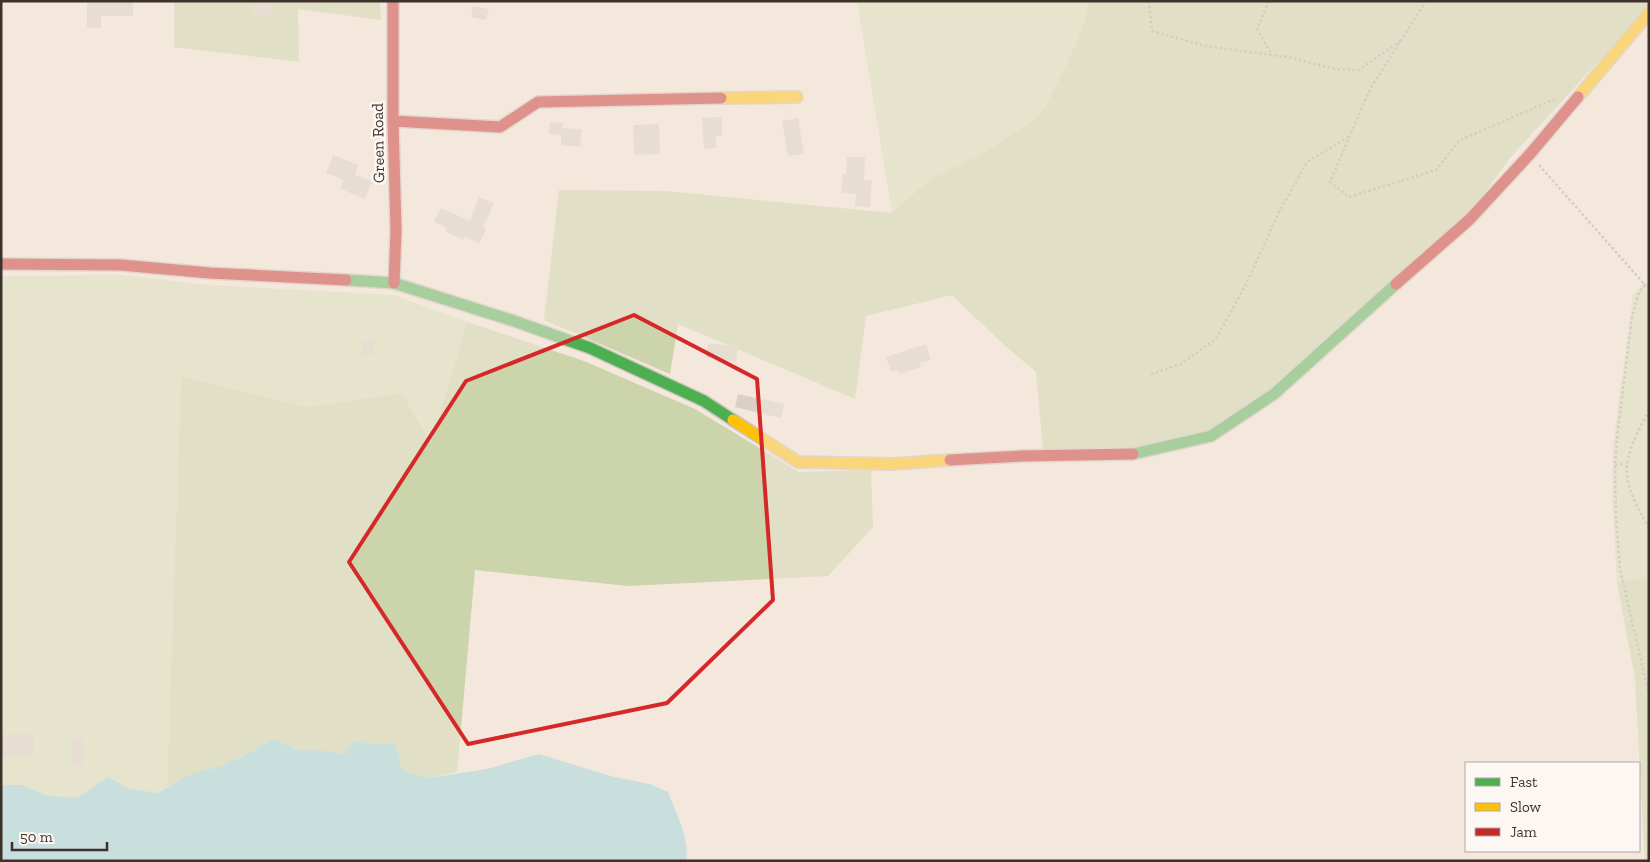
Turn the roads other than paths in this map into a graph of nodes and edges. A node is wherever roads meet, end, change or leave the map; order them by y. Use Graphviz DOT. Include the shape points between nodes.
graph roads {
  1 [pos="393,1"];
  2 [pos="1649,14"];
  3 [pos="797,97"];
  4 [pos="393,121"];
  5 [pos="1,264"];
  6 [pos="394,284"];
  1 -- 4 [label="street, Green Road"];
  2 -- 6 [label="street" via="1530,154 1469,220 1274,394 1211,436 1136,454 1022,456 893,464 798,462 704,401 590,348"];
  3 -- 4 [label="street" via="538,102 500,127"];
  4 -- 6 [label="street, Green Road"];
  5 -- 6 [label="street" via="121,265"];
}
